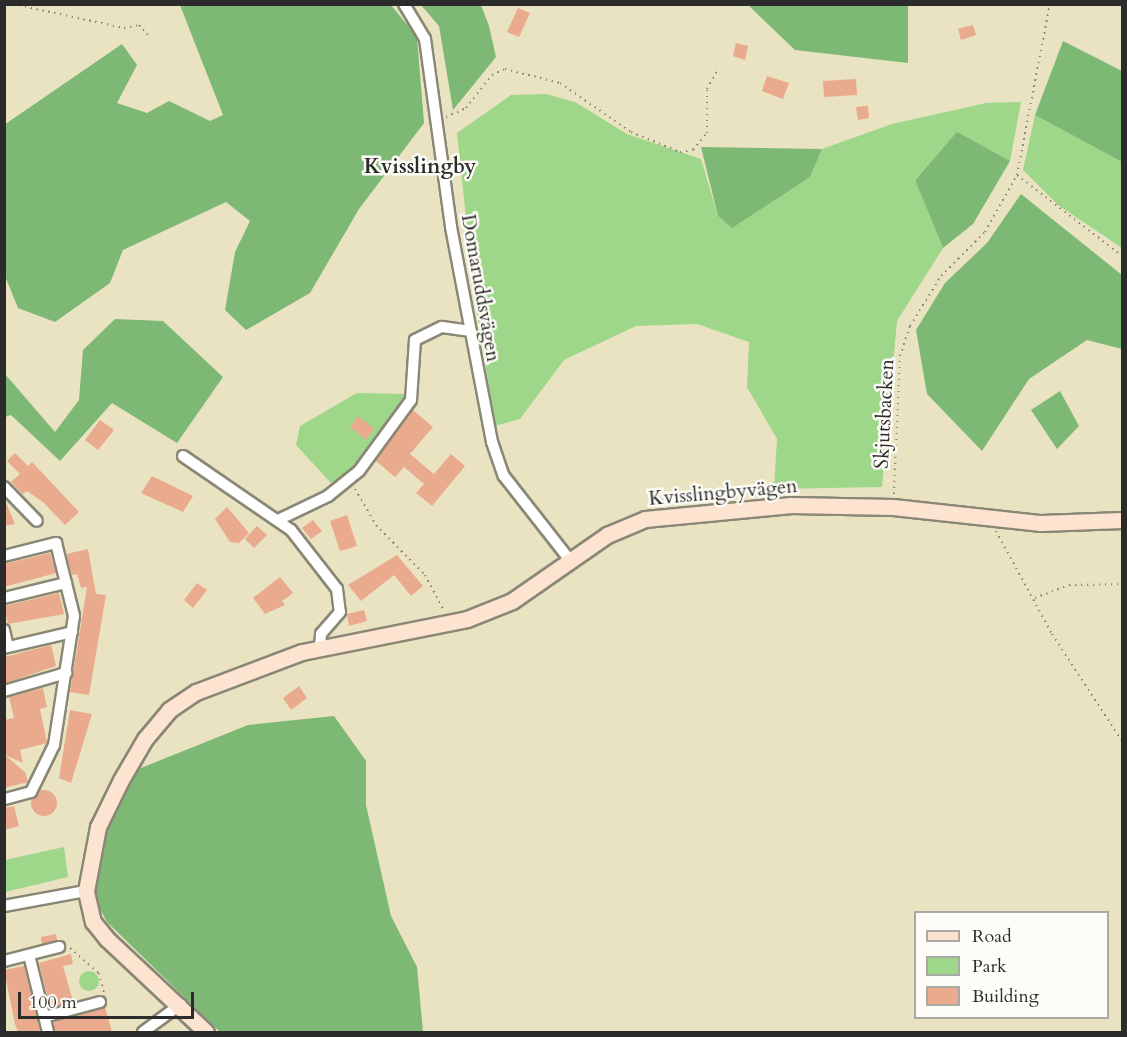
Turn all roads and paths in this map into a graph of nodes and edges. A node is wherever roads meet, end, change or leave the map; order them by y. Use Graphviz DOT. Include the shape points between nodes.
graph roads {
  1 [pos="13,4"];
  2 [pos="404,4"];
  3 [pos="1050,4"];
  4 [pos="148,35"];
  5 [pos="717,71"];
  6 [pos="437,119"];
  7 [pos="1017,176"];
  8 [pos="1122,255"];
  9 [pos="471,331"];
  10 [pos="183,456"];
  11 [pos="350,478"];
  12 [pos="4,487"];
  13 [pos="893,507"];
  14 [pos="993,518"];
  15 [pos="278,520"];
  16 [pos="1122,520"];
  17 [pos="37,521"];
  18 [pos="4,556"];
  19 [pos="569,559"];
  20 [pos="66,583"];
  21 [pos="1122,584"];
  22 [pos="4,598"];
  23 [pos="1035,598"];
  24 [pos="447,623"];
  25 [pos="4,630"];
  26 [pos="72,632"];
  27 [pos="6,647"];
  28 [pos="320,648"];
  29 [pos="66,673"];
  30 [pos="4,691"];
  31 [pos="1122,741"];
  32 [pos="4,799"];
  33 [pos="86,891"];
  34 [pos="4,906"];
  35 [pos="59,947"];
  36 [pos="29,955"];
  37 [pos="4,961"];
  38 [pos="99,1002"];
  39 [pos="181,1004"];
  40 [pos="44,1017"];
  41 [pos="48,1032"];
  42 [pos="143,1032"];
  43 [pos="206,1032"];
  1 -- 4 [label="path" via="124,28 139,25"];
  2 -- 6 [label="street, Domaruddsvägen" via="424,39"];
  3 -- 7 [label="path, Skjutsbacken"];
  5 -- 6 [label="path" via="707,89 707,133 693,150 680,152 631,132 560,83 505,69 492,75 466,108"];
  6 -- 9 [label="street, Domaruddsvägen"];
  7 -- 8 [label="path"];
  7 -- 13 [label="path, Skjutsbacken" via="986,232 941,276 910,326 900,356"];
  9 -- 11 [label="street" via="442,327 415,340 411,400"];
  9 -- 19 [label="street, Domaruddsvägen" via="492,442 504,476"];
  10 -- 15 [label="street"];
  11 -- 15 [label="street" via="328,496"];
  11 -- 24 [label="path" via="376,525 440,596"];
  12 -- 17 [label="street"];
  13 -- 14 [label="street, Kvisslingbyvägen"];
  13 -- 19 [label="street, Kvisslingbyvägen" via="791,505 683,513 626,527"];
  14 -- 16 [label="street, Kvisslingbyvägen" via="1041,523"];
  14 -- 23 [label="path"];
  15 -- 28 [label="street" via="338,588 340,612 321,633"];
  18 -- 20 [label="street" via="56,543"];
  19 -- 24 [label="street, Kvisslingbyvägen" via="512,601"];
  20 -- 22 [label="street"];
  20 -- 26 [label="street"];
  21 -- 23 [label="path" via="1069,585"];
  23 -- 31 [label="path" via="1052,634"];
  24 -- 28 [label="street, Kvisslingbyvägen"];
  25 -- 27 [label="street"];
  26 -- 27 [label="street"];
  26 -- 29 [label="street"];
  28 -- 33 [label="street, Kvisslingbyvägen" via="232,676 169,710 145,739 98,827"];
  29 -- 30 [label="street"];
  29 -- 32 [label="street" via="54,745 31,792"];
  33 -- 34 [label="street"];
  33 -- 39 [label="street, Kvisslingbyvägen" via="93,922 107,939"];
  35 -- 36 [label="street"];
  35 -- 38 [label="path" via="67,945 99,973 106,986"];
  36 -- 37 [label="street"];
  36 -- 40 [label="street"];
  38 -- 40 [label="street"];
  39 -- 42 [label="street"];
  39 -- 43 [label="street, Kvisslingbyvägen"];
  40 -- 41 [label="street"];
}
